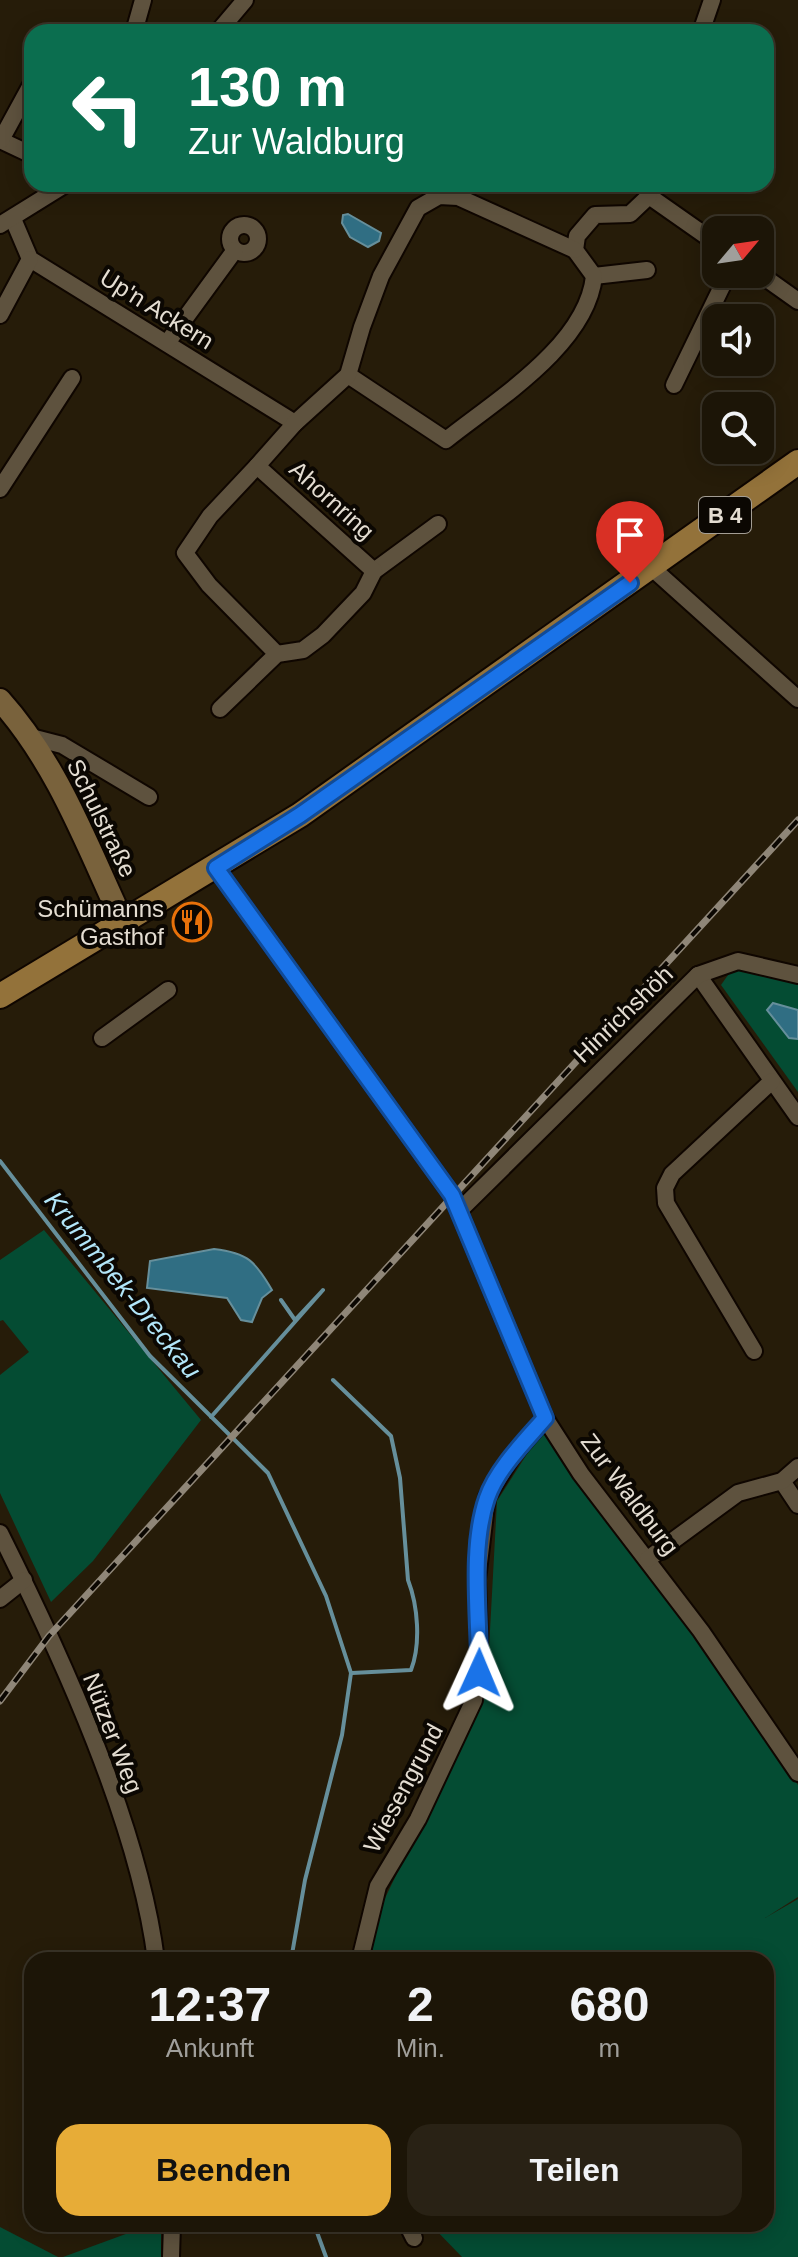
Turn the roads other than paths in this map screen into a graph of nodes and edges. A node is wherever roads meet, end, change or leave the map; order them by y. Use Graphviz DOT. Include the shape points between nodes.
graph roads {
  1 [pos="143,0"];
  2 [pos="245,0"];
  3 [pos="712,0"];
  4 [pos="136,24"];
  5 [pos="225,24"];
  6 [pos="704,24"];
  7 [pos="24,98"];
  8 [pos="1,140"];
  9 [pos="24,151"];
  10 [pos="53,192"];
  11 [pos="648,192"];
  12 [pos="652,192"];
  13 [pos="6,222"];
  14 [pos="702,232"];
  15 [pos="235,250"];
  16 [pos="575,250"];
  17 [pos="30,259"];
  18 [pos="647,270"];
  19 [pos="594,276"];
  20 [pos="774,284"];
  21 [pos="721,288"];
  22 [pos="798,301"];
  23 [pos="0,315"];
  24 [pos="167,343"];
  25 [pos="348,375"];
  26 [pos="72,378"];
  27 [pos="674,385"];
  28 [pos="295,423"];
  29 [pos="798,462"];
  30 [pos="257,466"];
  31 [pos="0,489"];
  32 [pos="438,524"];
  33 [pos="652,568"];
  34 [pos="374,571"];
  35 [pos="277,654"];
  36 [pos="798,699"];
  37 [pos="0,700"];
  38 [pos="220,709"];
  39 [pos="31,737"];
  40 [pos="149,797"];
  41 [pos="216,868"];
  42 [pos="126,921"];
  43 [pos="698,975"];
  44 [pos="798,975"];
  45 [pos="168,990"];
  46 [pos="0,996"];
  47 [pos="102,1038"];
  48 [pos="772,1081"];
  49 [pos="798,1117"];
  50 [pos="459,1211"];
  51 [pos="754,1351"];
  52 [pos="545,1418"];
  53 [pos="798,1467"];
  54 [pos="782,1481"];
  55 [pos="798,1505"];
  56 [pos="0,1533"];
  57 [pos="648,1559"];
  58 [pos="24,1580"];
  59 [pos="0,1599"];
  60 [pos="798,1773"];
  61 [pos="155,1952"];
  62 [pos="362,1952"];
  63 [pos="172,2232"];
  64 [pos="171,2257"];
  1 -- 4 [label="street"];
  2 -- 5 [label="street"];
  3 -- 6 [label="street"];
  7 -- 8 [label="street"];
  8 -- 9 [label="street"];
  10 -- 13 [label="street"];
  11 -- 16 [label="street" via="630,214 595,215 577,236"];
  12 -- 14 [label="street"];
  13 -- 17 [label="street"];
  15 -- 24 [label="street"];
  16 -- 19 [label="street"];
  16 -- 25 [label="street" via="458,197 439,196 418,208 381,276"];
  17 -- 23 [label="street"];
  17 -- 24 [label="street, Up'n Ackern"];
  18 -- 19 [label="street"];
  19 -- 25 [label="street" via="592,297 539,367 446,440"];
  20 -- 22 [label="street"];
  21 -- 27 [label="street"];
  24 -- 28 [label="street, Up'n Ackern"];
  25 -- 28 [label="street, Ahornring"];
  26 -- 31 [label="street"];
  28 -- 30 [label="street, Ahornring"];
  29 -- 33 [label="main road, B 4"];
  30 -- 34 [label="street, Ahornring"];
  30 -- 35 [label="street, Ahornring" via="210,516 185,553"];
  32 -- 34 [label="street, Ahornring"];
  33 -- 36 [label="street"];
  33 -- 41 [label="main road, B 4"];
  34 -- 35 [label="street, Ahornring" via="363,593 323,635 303,650"];
  35 -- 38 [label="street, Ahornring"];
  37 -- 39 [label="street, Schulstraße"];
  39 -- 40 [label="street, Schulstraße" via="62,745"];
  39 -- 42 [label="street, Schulstraße"];
  41 -- 42 [label="main road, B 4"];
  41 -- 50 [label="street, Zur Waldburg"];
  42 -- 46 [label="main road, B 4"];
  43 -- 44 [label="street" via="738,961"];
  43 -- 48 [label="street, Hinrichshöh"];
  43 -- 50 [label="street, Hinrichshöh"];
  45 -- 47 [label="street"];
  48 -- 49 [label="street, Hinrichshöh"];
  48 -- 51 [label="street" via="672,1174 665,1188 666,1203"];
  50 -- 52 [label="street, Zur Waldburg"];
  52 -- 57 [label="street, Zur Waldburg"];
  52 -- 62 [label="street, Wiesengrund" via="487,1497 477,1580 474,1700 418,1819 378,1886"];
  53 -- 54 [label="street"];
  54 -- 55 [label="street"];
  54 -- 57 [label="street" via="738,1493"];
  56 -- 58 [label="street, Nützer Weg"];
  57 -- 60 [label="street, Zur Waldburg"];
  58 -- 59 [label="street"];
  58 -- 61 [label="street, Nützer Weg" via="122,1826"];
  63 -- 64 [label="street"];
}
